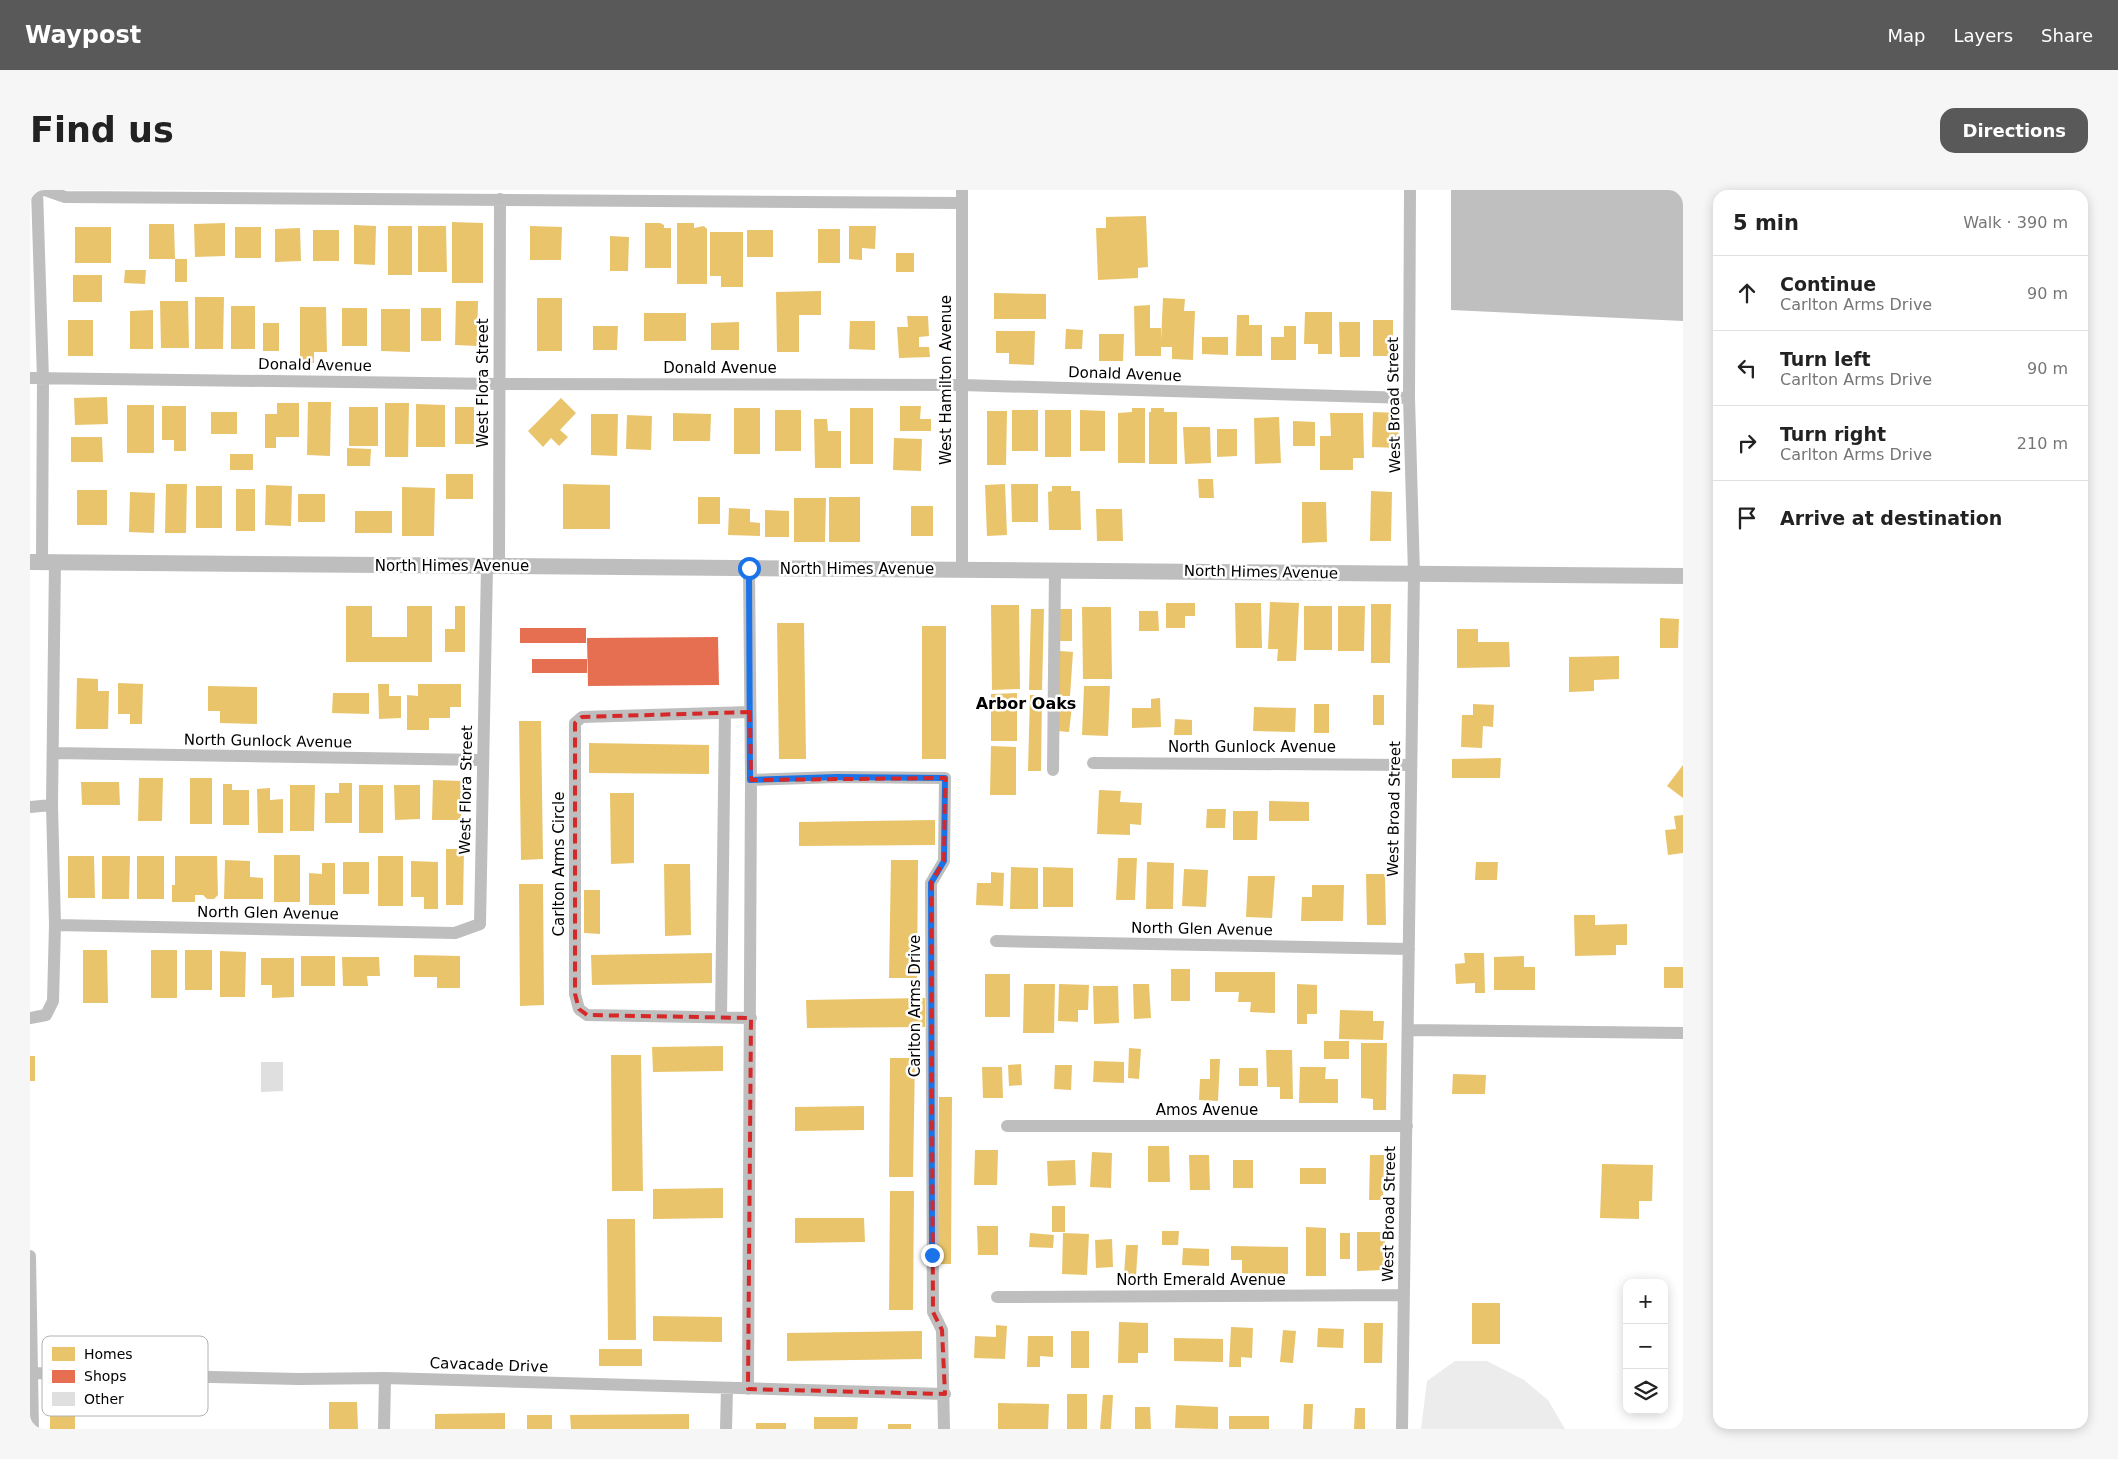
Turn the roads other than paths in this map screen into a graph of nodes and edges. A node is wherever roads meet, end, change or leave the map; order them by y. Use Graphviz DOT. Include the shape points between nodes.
graph roads {
  1 [pos="37,190"];
  2 [pos="45,190"];
  3 [pos="1410,190"];
  4 [pos="962,196"];
  5 [pos="500,199"];
  6 [pos="36,378"];
  7 [pos="499,384"];
  8 [pos="962,385"];
  9 [pos="1409,398"];
  10 [pos="42,562"];
  11 [pos="493,567"];
  12 [pos="749,568"];
  13 [pos="962,569"];
  14 [pos="1055,570"];
  15 [pos="1414,574"];
  16 [pos="1683,576"];
  17 [pos="750,712"];
  18 [pos="725,713"];
  19 [pos="54,753"];
  20 [pos="482,760"];
  21 [pos="1093,763"];
  22 [pos="1411,765"];
  23 [pos="1053,770"];
  24 [pos="750,780"];
  25 [pos="52,805"];
  26 [pos="30,807"];
  27 [pos="480,924"];
  28 [pos="55,925"];
  29 [pos="996,942"];
  30 [pos="1409,949"];
  31 [pos="721,1017"];
  32 [pos="30,1018"];
  33 [pos="750,1018"];
  34 [pos="1409,1030"];
  35 [pos="1683,1033"];
  36 [pos="1007,1126"];
  37 [pos="1407,1126"];
  38 [pos="30,1256"];
  39 [pos="1404,1295"];
  40 [pos="997,1297"];
  41 [pos="32,1373"];
  42 [pos="42,1373"];
  43 [pos="208,1377"];
  44 [pos="385,1378"];
  45 [pos="727,1388"];
  46 [pos="748,1389"];
  47 [pos="945,1394"];
  48 [pos="34,1429"];
  49 [pos="384,1429"];
  50 [pos="726,1429"];
  51 [pos="944,1429"];
  52 [pos="1402,1429"];
  1 -- 6 [label="street"];
  2 -- 5 [label="street" via="65,197"];
  3 -- 9 [label="street, West Broad Street"];
  4 -- 5 [label="street"];
  4 -- 8 [label="street, West Hamilton Avenue"];
  5 -- 7 [label="street, West Flora Street"];
  6 -- 7 [label="street, Donald Avenue"];
  6 -- 10 [label="street"];
  7 -- 8 [label="street, Donald Avenue"];
  7 -- 11 [label="street, West Flora Street"];
  8 -- 9 [label="street, Donald Avenue"];
  8 -- 13 [label="street, West Hamilton Avenue"];
  9 -- 15 [label="street, West Broad Street"];
  10 -- 11 [label="street, North Himes Avenue"];
  10 -- 19 [label="street"];
  11 -- 12 [label="street, North Himes Avenue"];
  11 -- 20 [label="street, West Flora Street"];
  12 -- 13 [label="street, North Himes Avenue"];
  12 -- 17 [label="street"];
  13 -- 14 [label="street, North Himes Avenue"];
  14 -- 15 [label="street, North Himes Avenue"];
  14 -- 23 [label="street"];
  15 -- 16 [label="street, North Himes Avenue"];
  15 -- 22 [label="street, West Broad Street"];
  17 -- 18 [label="street, Carlton Arms Circle"];
  17 -- 24 [label="street"];
  18 -- 31 [label="street"];
  18 -- 31 [label="street, Carlton Arms Circle" via="582,717 575,723 575,994 579,1009 587,1015"];
  19 -- 20 [label="street, North Gunlock Avenue"];
  19 -- 25 [label="street"];
  20 -- 27 [label="street, West Flora Street"];
  21 -- 22 [label="street, North Gunlock Avenue"];
  22 -- 30 [label="street, West Broad Street"];
  24 -- 33 [label="street"];
  24 -- 47 [label="street, Carlton Arms Drive" via="945,778 944,861 931,883 933,1312 942,1330"];
  25 -- 26 [label="street"];
  25 -- 28 [label="street"];
  27 -- 28 [label="street, North Glen Avenue" via="455,933"];
  28 -- 32 [label="street" via="53,1001 46,1015"];
  29 -- 30 [label="street, North Glen Avenue"];
  30 -- 34 [label="street, West Broad Street"];
  31 -- 33 [label="street, Carlton Arms Circle"];
  33 -- 46 [label="street"];
  34 -- 35 [label="street"];
  34 -- 37 [label="street, West Broad Street"];
  36 -- 37 [label="street, Amos Avenue"];
  37 -- 39 [label="street, West Broad Street"];
  38 -- 41 [label="street"];
  39 -- 40 [label="street, North Emerald Avenue"];
  39 -- 52 [label="street, West Broad Street"];
  41 -- 42 [label="street, Cavacade Drive"];
  41 -- 48 [label="street"];
  43 -- 44 [label="street, Cavacade Drive"];
  44 -- 45 [label="street, Cavacade Drive"];
  44 -- 49 [label="street"];
  45 -- 46 [label="street, Cavacade Drive"];
  45 -- 50 [label="street"];
  46 -- 47 [label="street, Cavacade Drive"];
  47 -- 51 [label="street, Carlton Arms Drive"];
}
